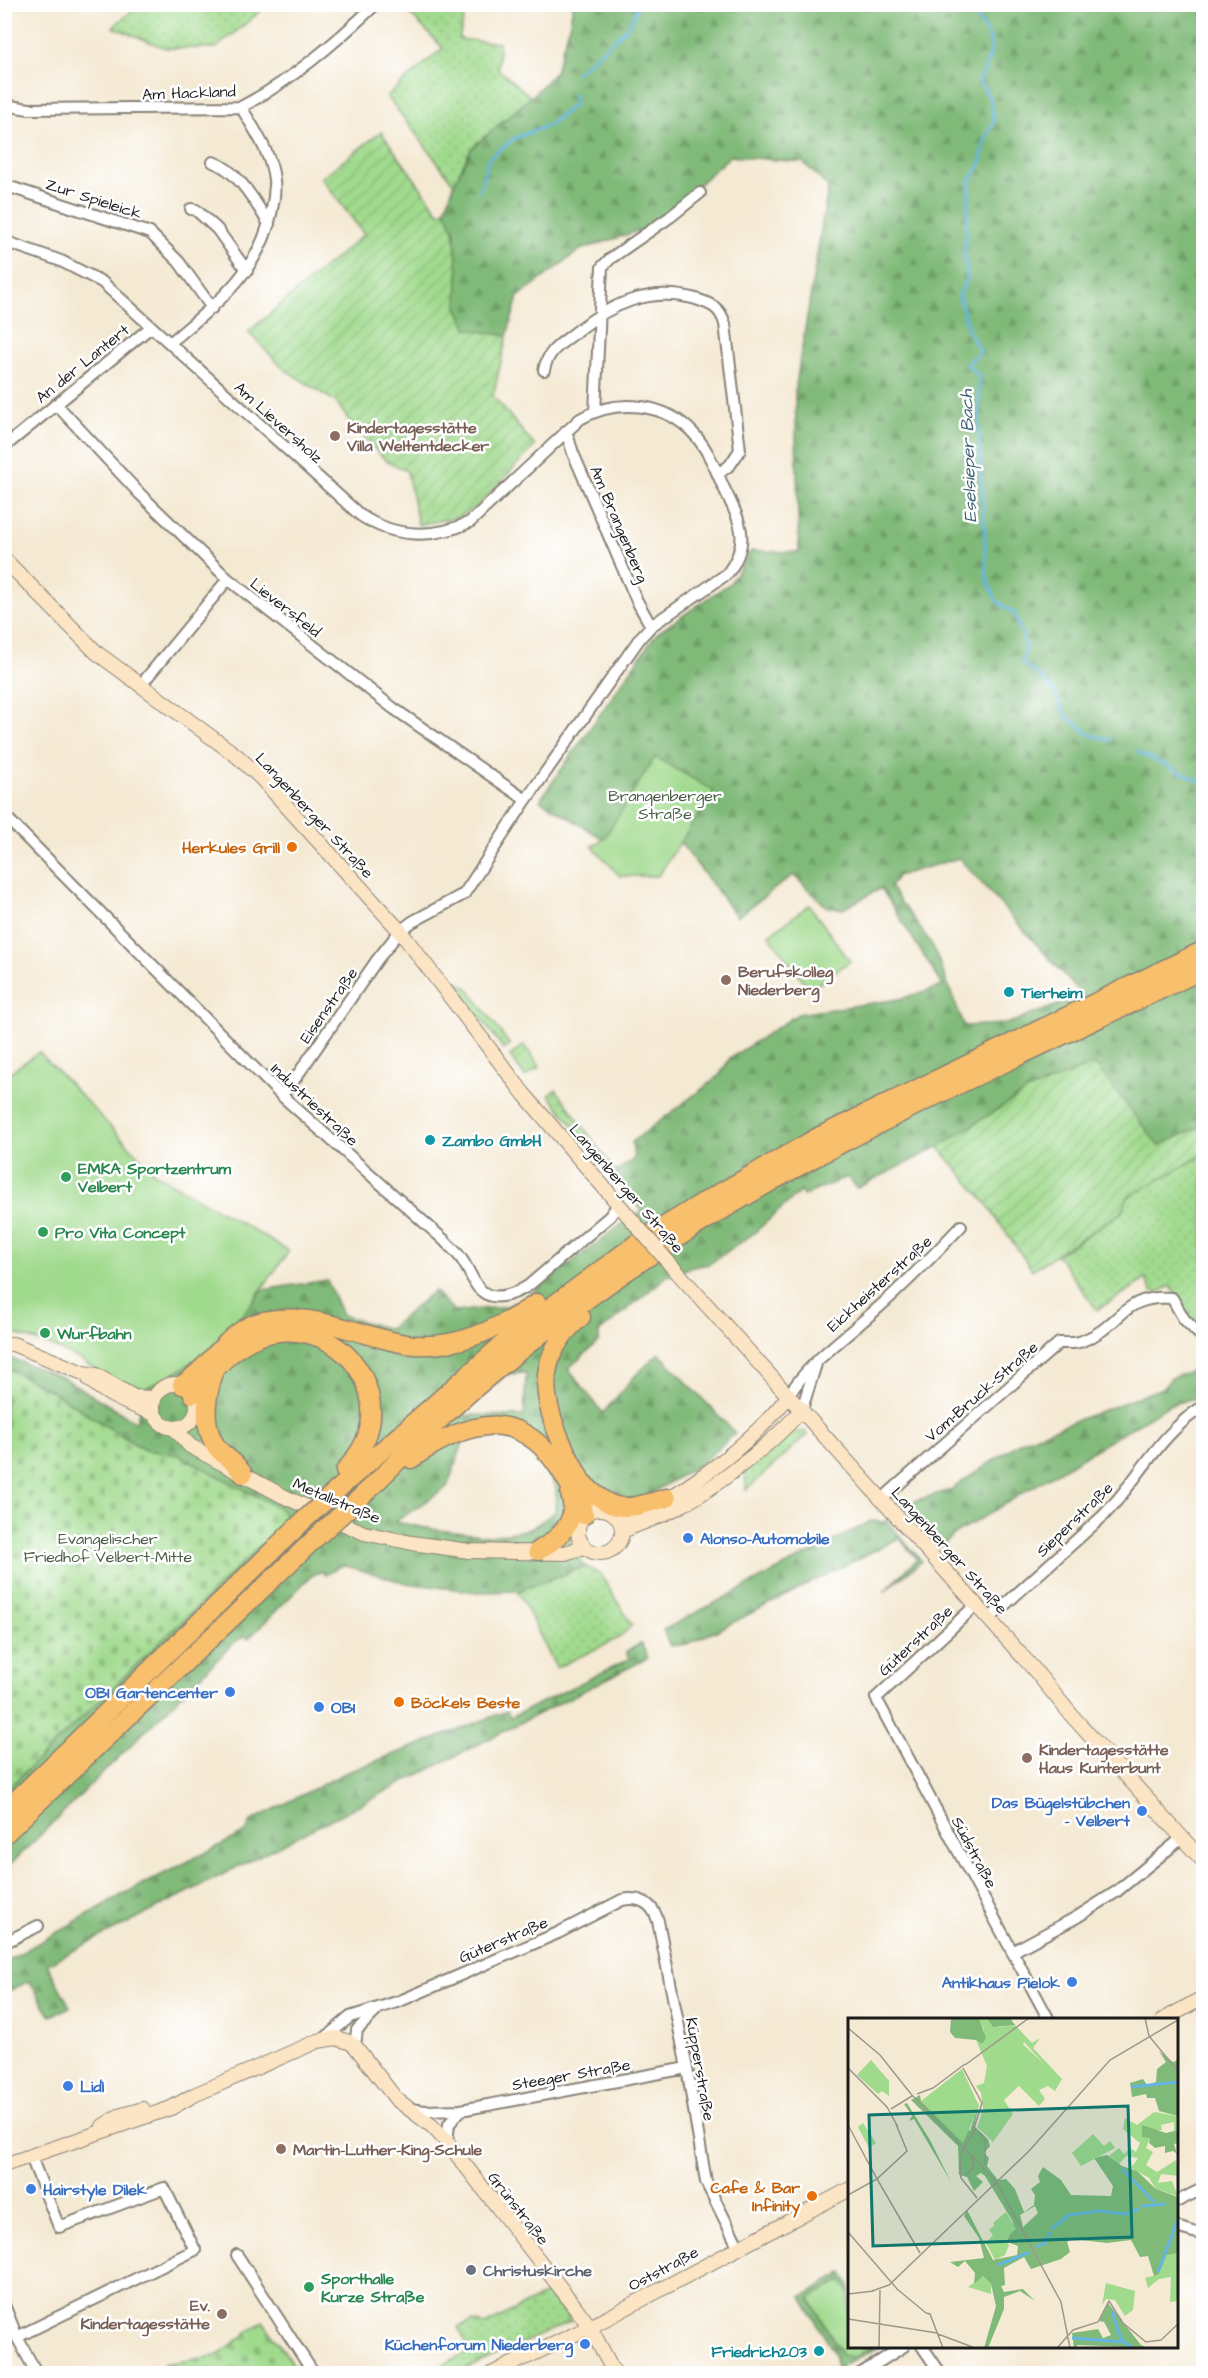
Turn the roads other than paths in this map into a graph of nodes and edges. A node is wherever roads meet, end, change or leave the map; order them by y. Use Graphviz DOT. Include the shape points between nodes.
graph roads {
  1 [pos="376,4"];
  2 [pos="4,105"];
  3 [pos="241,107"];
  4 [pos="213,162"];
  5 [pos="4,185"];
  6 [pos="700,193"];
  7 [pos="191,209"];
  8 [pos="269,224"];
  9 [pos="4,241"];
  10 [pos="247,271"];
  11 [pos="212,308"];
  12 [pos="600,313"];
  13 [pos="151,327"];
  14 [pos="170,343"];
  15 [pos="544,370"];
  16 [pos="56,404"];
  17 [pos="595,412"];
  18 [pos="566,431"];
  19 [pos="4,447"];
  20 [pos="718,474"];
  21 [pos="4,559"];
  22 [pos="228,579"];
  23 [pos="651,626"];
  24 [pos="140,686"];
  25 [pos="526,800"];
  26 [pos="4,815"];
  27 [pos="400,931"];
  28 [pos="1203,950"];
  29 [pos="1203,969"];
  30 [pos="1164,978"];
  31 [pos="281,1095"];
  32 [pos="619,1203"];
  33 [pos="961,1227"];
  34 [pos="565,1295"];
  35 [pos="593,1295"];
  36 [pos="1203,1339"];
  37 [pos="4,1344"];
  38 [pos="818,1361"];
  39 [pos="214,1370"];
  40 [pos="83,1373"];
  41 [pos="188,1389"];
  42 [pos="789,1395"];
  43 [pos="153,1398"];
  44 [pos="1201,1407"];
  45 [pos="802,1409"];
  46 [pos="154,1414"];
  47 [pos="190,1423"];
  48 [pos="176,1429"];
  49 [pos="204,1453"];
  50 [pos="560,1470"];
  51 [pos="243,1474"];
  52 [pos="581,1481"];
  53 [pos="376,1484"];
  54 [pos="328,1498"];
  55 [pos="667,1498"];
  56 [pos="882,1498"];
  57 [pos="586,1518"];
  58 [pos="621,1525"];
  59 [pos="584,1547"];
  60 [pos="538,1551"];
  61 [pos="976,1605"];
  62 [pos="989,1619"];
  63 [pos="876,1698"];
  64 [pos="4,1812"];
  65 [pos="4,1835"];
  66 [pos="1182,1838"];
  67 [pos="1203,1862"];
  68 [pos="636,1899"];
  69 [pos="38,1926"];
  70 [pos="4,1943"];
  71 [pos="1012,1952"];
  72 [pos="1203,1997"];
  73 [pos="381,2008"];
  74 [pos="1047,2018"];
  75 [pos="1165,2018"];
  76 [pos="325,2038"];
  77 [pos="356,2046"];
  78 [pos="687,2068"];
  79 [pos="406,2109"];
  80 [pos="460,2110"];
  81 [pos="447,2142"];
  82 [pos="31,2157"];
  83 [pos="4,2165"];
  84 [pos="1203,2188"];
  85 [pos="848,2190"];
  86 [pos="1178,2201"];
  87 [pos="1178,2227"];
  88 [pos="1203,2235"];
  89 [pos="739,2248"];
  90 [pos="237,2255"];
  91 [pos="4,2305"];
  92 [pos="590,2326"];
  93 [pos="17,2337"];
  94 [pos="901,2348"];
  95 [pos="923,2348"];
  96 [pos="37,2373"];
  97 [pos="314,2373"];
  98 [pos="491,2373"];
  99 [pos="615,2373"];
  100 [pos="860,2373"];
  101 [pos="942,2373"];
  1 -- 3 [label="street, Am Hackland" via="306,64"];
  2 -- 3 [label="street, Am Hackland" via="29,109"];
  3 -- 8 [label="street" via="266,151 273,173 275,194"];
  4 -- 8 [label="street" via="235,177"];
  5 -- 11 [label="street, Zur Spieleick" via="150,233 179,262"];
  6 -- 12 [label="street" via="602,267"];
  7 -- 10 [label="street" via="217,230"];
  8 -- 10 [label="street"];
  9 -- 13 [label="street, Am Lieversholz" via="62,261 102,282"];
  10 -- 11 [label="street"];
  11 -- 14 [label="street"];
  12 -- 15 [label="street" via="547,357"];
  12 -- 17 [label="street"];
  12 -- 20 [label="street" via="653,295 691,298 720,310 740,450"];
  13 -- 14 [label="street, Am Lieversholz"];
  13 -- 16 [label="street, An der Lantert"];
  14 -- 18 [label="street, Am Lieversholz" via="360,515 383,529 425,534 471,522"];
  16 -- 19 [label="street, An der Lantert"];
  16 -- 22 [label="street, Lieversfeld" via="140,494"];
  17 -- 18 [label="street"];
  17 -- 20 [label="street" via="634,405 676,419 693,433"];
  18 -- 23 [label="street, Am Brangenberg" via="628,581"];
  20 -- 23 [label="street" via="742,530 736,563 727,574"];
  21 -- 24 [label="main road, Langenberger Straße" via="76,634"];
  22 -- 24 [label="street"];
  22 -- 25 [label="street, Lieversfeld" via="393,708"];
  23 -- 25 [label="street"];
  24 -- 27 [label="main road, Langenberger Straße" via="261,778"];
  25 -- 27 [label="street" via="464,894"];
  26 -- 31 [label="street, Industriestraße"];
  27 -- 31 [label="street, Eisenstraße"];
  27 -- 32 [label="main road, Langenberger Straße" via="524,1094"];
  28 -- 30 [label="highway"];
  29 -- 30 [label="highway"];
  30 -- 34 [label="highway" via="820,1136 636,1244"];
  30 -- 35 [label="highway" via="783,1175 712,1216"];
  31 -- 32 [label="street, Industriestraße" via="444,1240 478,1287 488,1294 500,1297 528,1286"];
  32 -- 42 [label="main road, Langenberger Straße, bridge"];
  33 -- 38 [label="street, Eickheisterstraße" via="920,1270"];
  34 -- 41 [label="highway" via="543,1299 479,1335 430,1345 406,1344 300,1318 262,1321 236,1334 194,1376"];
  34 -- 54 [label="highway" via="513,1335"];
  35 -- 52 [label="highway" via="585,1313 554,1347 546,1383 551,1421"];
  35 -- 53 [label="highway" via="474,1390"];
  36 -- 56 [label="street, Vom-Bruck-Straße" via="1184,1319 1172,1298 1138,1301 1081,1342 1059,1343"];
  37 -- 40 [label="main road"];
  38 -- 42 [label="street, Eickheisterstraße"];
  38 -- 45 [label="street, Eickheisterstraße"];
  39 -- 41 [label="highway"];
  39 -- 51 [label="highway" via="207,1397 208,1426 222,1453"];
  39 -- 54 [label="highway" via="245,1343 284,1331 312,1334 338,1346 348,1356 365,1381 371,1419 365,1444"];
  40 -- 43 [label="main road" via="96,1375 134,1397"];
  40 -- 46 [label="main road" via="104,1393"];
  41 -- 43 [label="main road" via="172,1384"];
  41 -- 47 [label="main road" via="196,1400 196,1412"];
  42 -- 45 [label="main road, Langenberger Straße"];
  42 -- 55 [label="main road" via="778,1410 723,1459"];
  43 -- 46 [label="main road"];
  44 -- 62 [label="street, Sieperstraße" via="1171,1431 1103,1516"];
  45 -- 56 [label="main road, Langenberger Straße"];
  45 -- 58 [label="main road" via="790,1424 703,1492 675,1509"];
  46 -- 48 [label="main road" via="165,1426"];
  47 -- 48 [label="main road"];
  47 -- 49 [label="main road"];
  48 -- 49 [label="main road, Metallstraße" via="190,1446"];
  49 -- 51 [label="main road, Metallstraße"];
  50 -- 53 [label="highway" via="532,1437 501,1426 482,1426 447,1437"];
  50 -- 57 [label="highway"];
  50 -- 60 [label="highway" via="572,1498 572,1515 554,1542"];
  51 -- 60 [label="main road, Metallstraße" via="364,1533 470,1551"];
  52 -- 55 [label="highway" via="604,1503 615,1506 628,1508"];
  52 -- 57 [label="highway"];
  53 -- 65 [label="highway, bridge"];
  54 -- 64 [label="highway, bridge"];
  55 -- 58 [label="main road" via="630,1516"];
  56 -- 61 [label="main road, Langenberger Straße"];
  57 -- 58 [label="main road" via="609,1510"];
  57 -- 59 [label="main road" via="579,1540"];
  57 -- 60 [label="main road, Metallstraße" via="563,1543"];
  58 -- 59 [label="main road" via="616,1547 609,1552 592,1552"];
  59 -- 60 [label="main road, Metallstraße" via="565,1553"];
  61 -- 62 [label="main road, Langenberger Straße"];
  61 -- 63 [label="street, Güterstraße"];
  62 -- 66 [label="main road, Langenberger Straße"];
  63 -- 71 [label="street, Südstraße"];
  66 -- 67 [label="main road, Langenberger Straße"];
  66 -- 71 [label="street" via="1116,1892"];
  68 -- 73 [label="street, Güterstraße" via="622,1900 558,1933"];
  68 -- 78 [label="street, Küpperstraße" via="651,1906 658,1921"];
  69 -- 70 [label="street"];
  71 -- 74 [label="street, Südstraße"];
  72 -- 75 [label="main road"];
  73 -- 76 [label="street, Güterstraße" via="350,2018"];
  73 -- 77 [label="street, Güterstraße" via="359,2027"];
  76 -- 77 [label="main road" via="342,2039"];
  76 -- 82 [label="main road, Güterstraße" via="171,2108"];
  77 -- 79 [label="main road, Grünstraße"];
  78 -- 80 [label="street, Steeger Straße"];
  78 -- 89 [label="street, Küpperstraße" via="706,2182"];
  79 -- 80 [label="street, Steeger Straße"];
  79 -- 81 [label="main road, Grünstraße" via="432,2126"];
  80 -- 81 [label="street" via="449,2124"];
  81 -- 92 [label="main road, Grünstraße"];
  82 -- 83 [label="main road, Güterstraße"];
  82 -- 93 [label="street" via="59,2227 164,2188 195,2250"];
  84 -- 86 [label="street"];
  85 -- 89 [label="main road, Oststraße"];
  87 -- 88 [label="street"];
  89 -- 92 [label="main road, Oststraße"];
  90 -- 97 [label="street"];
  91 -- 93 [label="street"];
  92 -- 98 [label="main road, Oststraße"];
  92 -- 99 [label="main road, Grünstraße"];
  93 -- 96 [label="street"];
  94 -- 100 [label="street"];
  95 -- 101 [label="street"];
}
